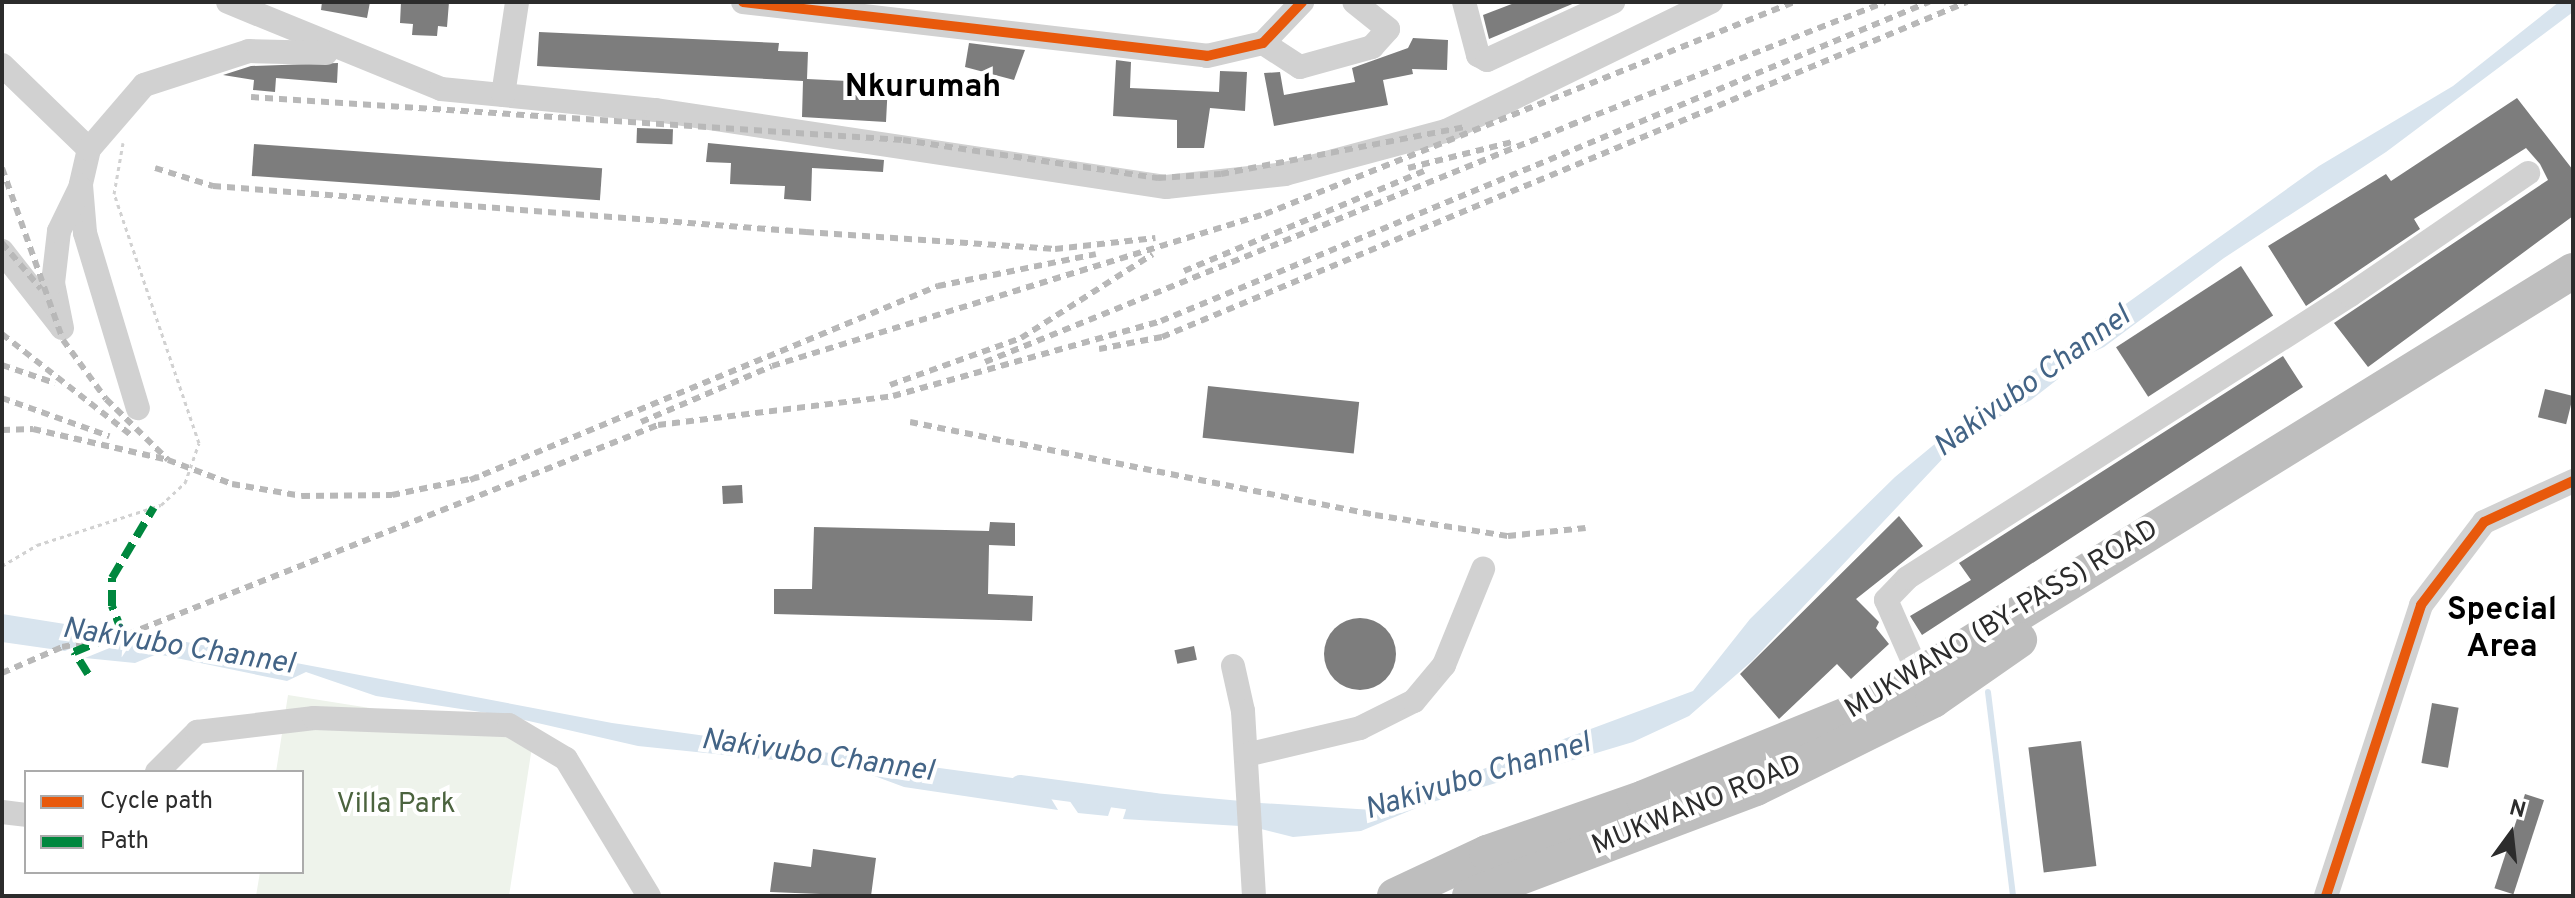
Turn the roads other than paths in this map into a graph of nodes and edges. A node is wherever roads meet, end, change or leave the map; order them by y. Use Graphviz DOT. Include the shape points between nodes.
graph roads {
  1 [pos="228,2"];
  2 [pos="517,2"];
  3 [pos="743,2"];
  4 [pos="1302,2"];
  5 [pos="1354,2"];
  6 [pos="1464,2"];
  7 [pos="1613,2"];
  8 [pos="1711,2"];
  9 [pos="1263,43"];
  10 [pos="352,56"];
  11 [pos="2,65"];
  12 [pos="503,95"];
  13 [pos="89,149"];
  14 [pos="2528,173"];
  15 [pos="81,185"];
  16 [pos="2,251"];
  17 [pos="2573,271"];
  18 [pos="138,408"];
  19 [pos="2573,481"];
  20 [pos="2149,533"];
  21 [pos="1483,569"];
  22 [pos="1233,666"];
  23 [pos="1919,675"];
  24 [pos="1246,755"];
  25 [pos="159,770"];
  26 [pos="2,812"];
  27 [pos="24,815"];
  28 [pos="649,896"];
  29 [pos="1254,896"];
  30 [pos="1395,896"];
  31 [pos="1470,896"];
  32 [pos="2326,896"];
  1 -- 10 [label="street"];
  2 -- 12 [label="street"];
  3 -- 9 [label="street" via="1174,55 1229,55"];
  4 -- 9 [label="street"];
  5 -- 9 [label="street" via="1385,21 1386,39 1300,67"];
  6 -- 7 [label="street" via="1478,55 1487,60"];
  8 -- 12 [label="street" via="1446,131 1285,174 1166,187 671,112"];
  10 -- 12 [label="street" via="441,89"];
  10 -- 13 [label="street" via="284,48 211,60 144,85"];
  11 -- 13 [label="street"];
  13 -- 15 [label="street"];
  14 -- 23 [label="street" via="2350,295 1907,578 1886,600"];
  15 -- 16 [label="street" via="59,231 53,283 62,328"];
  15 -- 18 [label="street" via="95,279"];
  17 -- 20 [label="highway, MUKWANO (BY-PASS) ROAD"];
  19 -- 32 [label="street" via="2484,522 2421,605"];
  20 -- 23 [label="highway, MUKWANO (BY-PASS) ROAD"];
  20 -- 31 [label="highway, MUKWANO ROAD" via="2078,599 1933,700 1756,788"];
  21 -- 24 [label="street" via="1444,665 1414,701 1360,728"];
  22 -- 24 [label="street"];
  23 -- 30 [label="highway, MUKWANO (BY-PASS) ROAD" via="1871,705 1644,798 1487,853"];
  24 -- 29 [label="street"];
  25 -- 28 [label="street" via="197,732 314,718 509,725 566,759"];
  26 -- 27 [label="street"];
}
